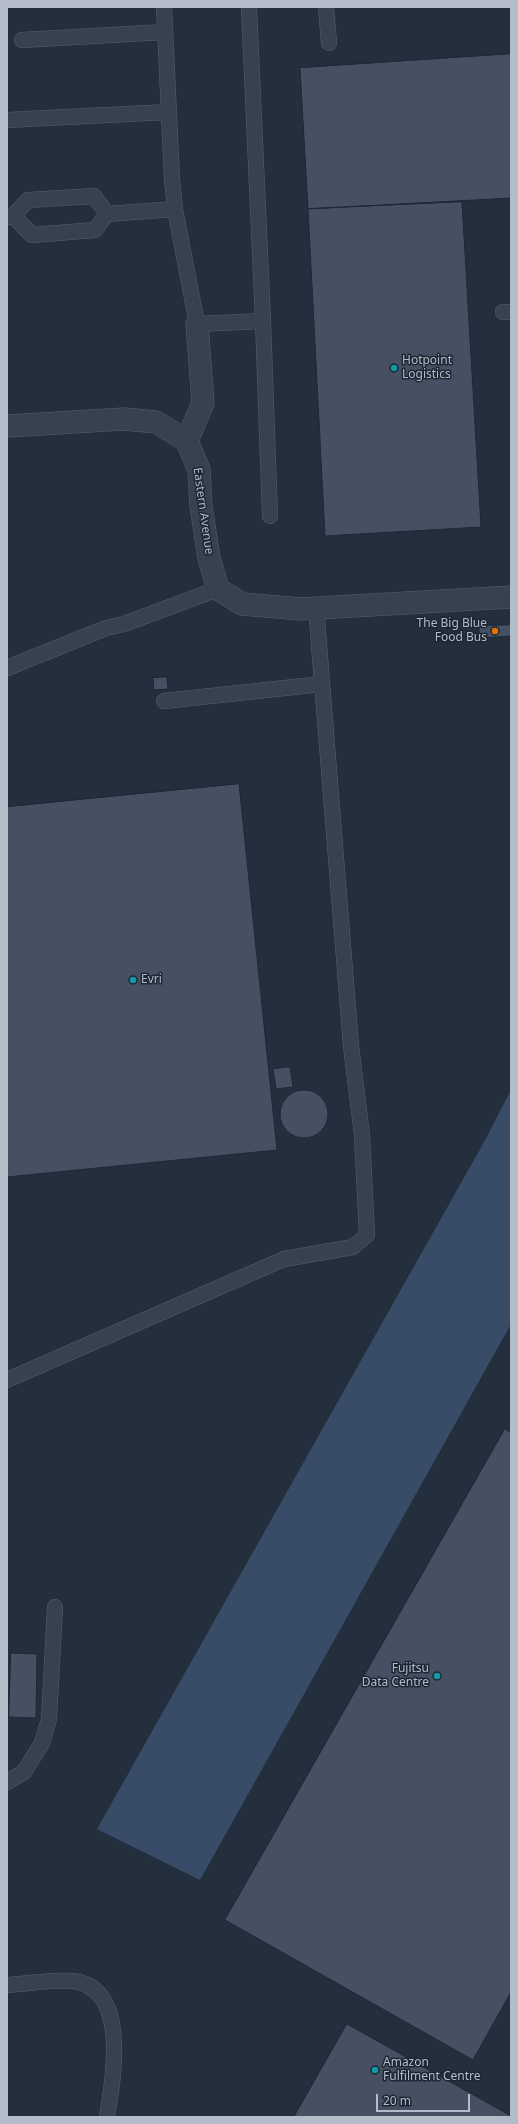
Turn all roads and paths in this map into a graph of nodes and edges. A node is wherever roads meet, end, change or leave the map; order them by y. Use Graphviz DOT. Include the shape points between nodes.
graph roads {
  1 [pos="164,7"];
  2 [pos="249,7"];
  3 [pos="326,7"];
  4 [pos="165,32"];
  5 [pos="22,40"];
  6 [pos="329,43"];
  7 [pos="168,112"];
  8 [pos="7,120"];
  9 [pos="175,209"];
  10 [pos="106,214"];
  11 [pos="10,217"];
  12 [pos="263,322"];
  13 [pos="197,324"];
  14 [pos="7,426"];
  15 [pos="188,441"];
  16 [pos="270,516"];
  17 [pos="218,589"];
  18 [pos="511,597"];
  19 [pos="316,608"];
  20 [pos="7,668"];
  21 [pos="322,684"];
  22 [pos="164,701"];
  23 [pos="7,1380"];
  24 [pos="55,1607"];
  25 [pos="7,1782"];
  26 [pos="7,1985"];
  27 [pos="107,2117"];
  1 -- 4 [label="lane"];
  2 -- 12 [label="lane"];
  3 -- 6 [label="lane"];
  4 -- 5 [label="lane"];
  4 -- 7 [label="lane"];
  7 -- 8 [label="lane"];
  7 -- 9 [label="lane"];
  9 -- 10 [label="lane"];
  9 -- 13 [label="lane"];
  10 -- 11 [label="lane" via="94,230 32,235"];
  10 -- 11 [label="lane" via="94,196 28,200"];
  12 -- 13 [label="lane"];
  12 -- 16 [label="lane"];
  13 -- 15 [label="street" via="203,403"];
  14 -- 15 [label="street" via="124,419 156,422"];
  15 -- 17 [label="street, Eastern Avenue" via="199,470 208,558"];
  17 -- 19 [label="street" via="242,604"];
  17 -- 20 [label="lane" via="124,624 106,628"];
  18 -- 19 [label="street"];
  19 -- 21 [label="lane"];
  21 -- 22 [label="lane"];
  21 -- 23 [label="lane" via="351,1046 362,1135 367,1234 353,1247 284,1259"];
  24 -- 25 [label="lane" via="49,1719 42,1743 24,1772"];
  26 -- 27 [label="lane" via="74,1982 92,1988 106,2003 114,2036 114,2074"];
}
